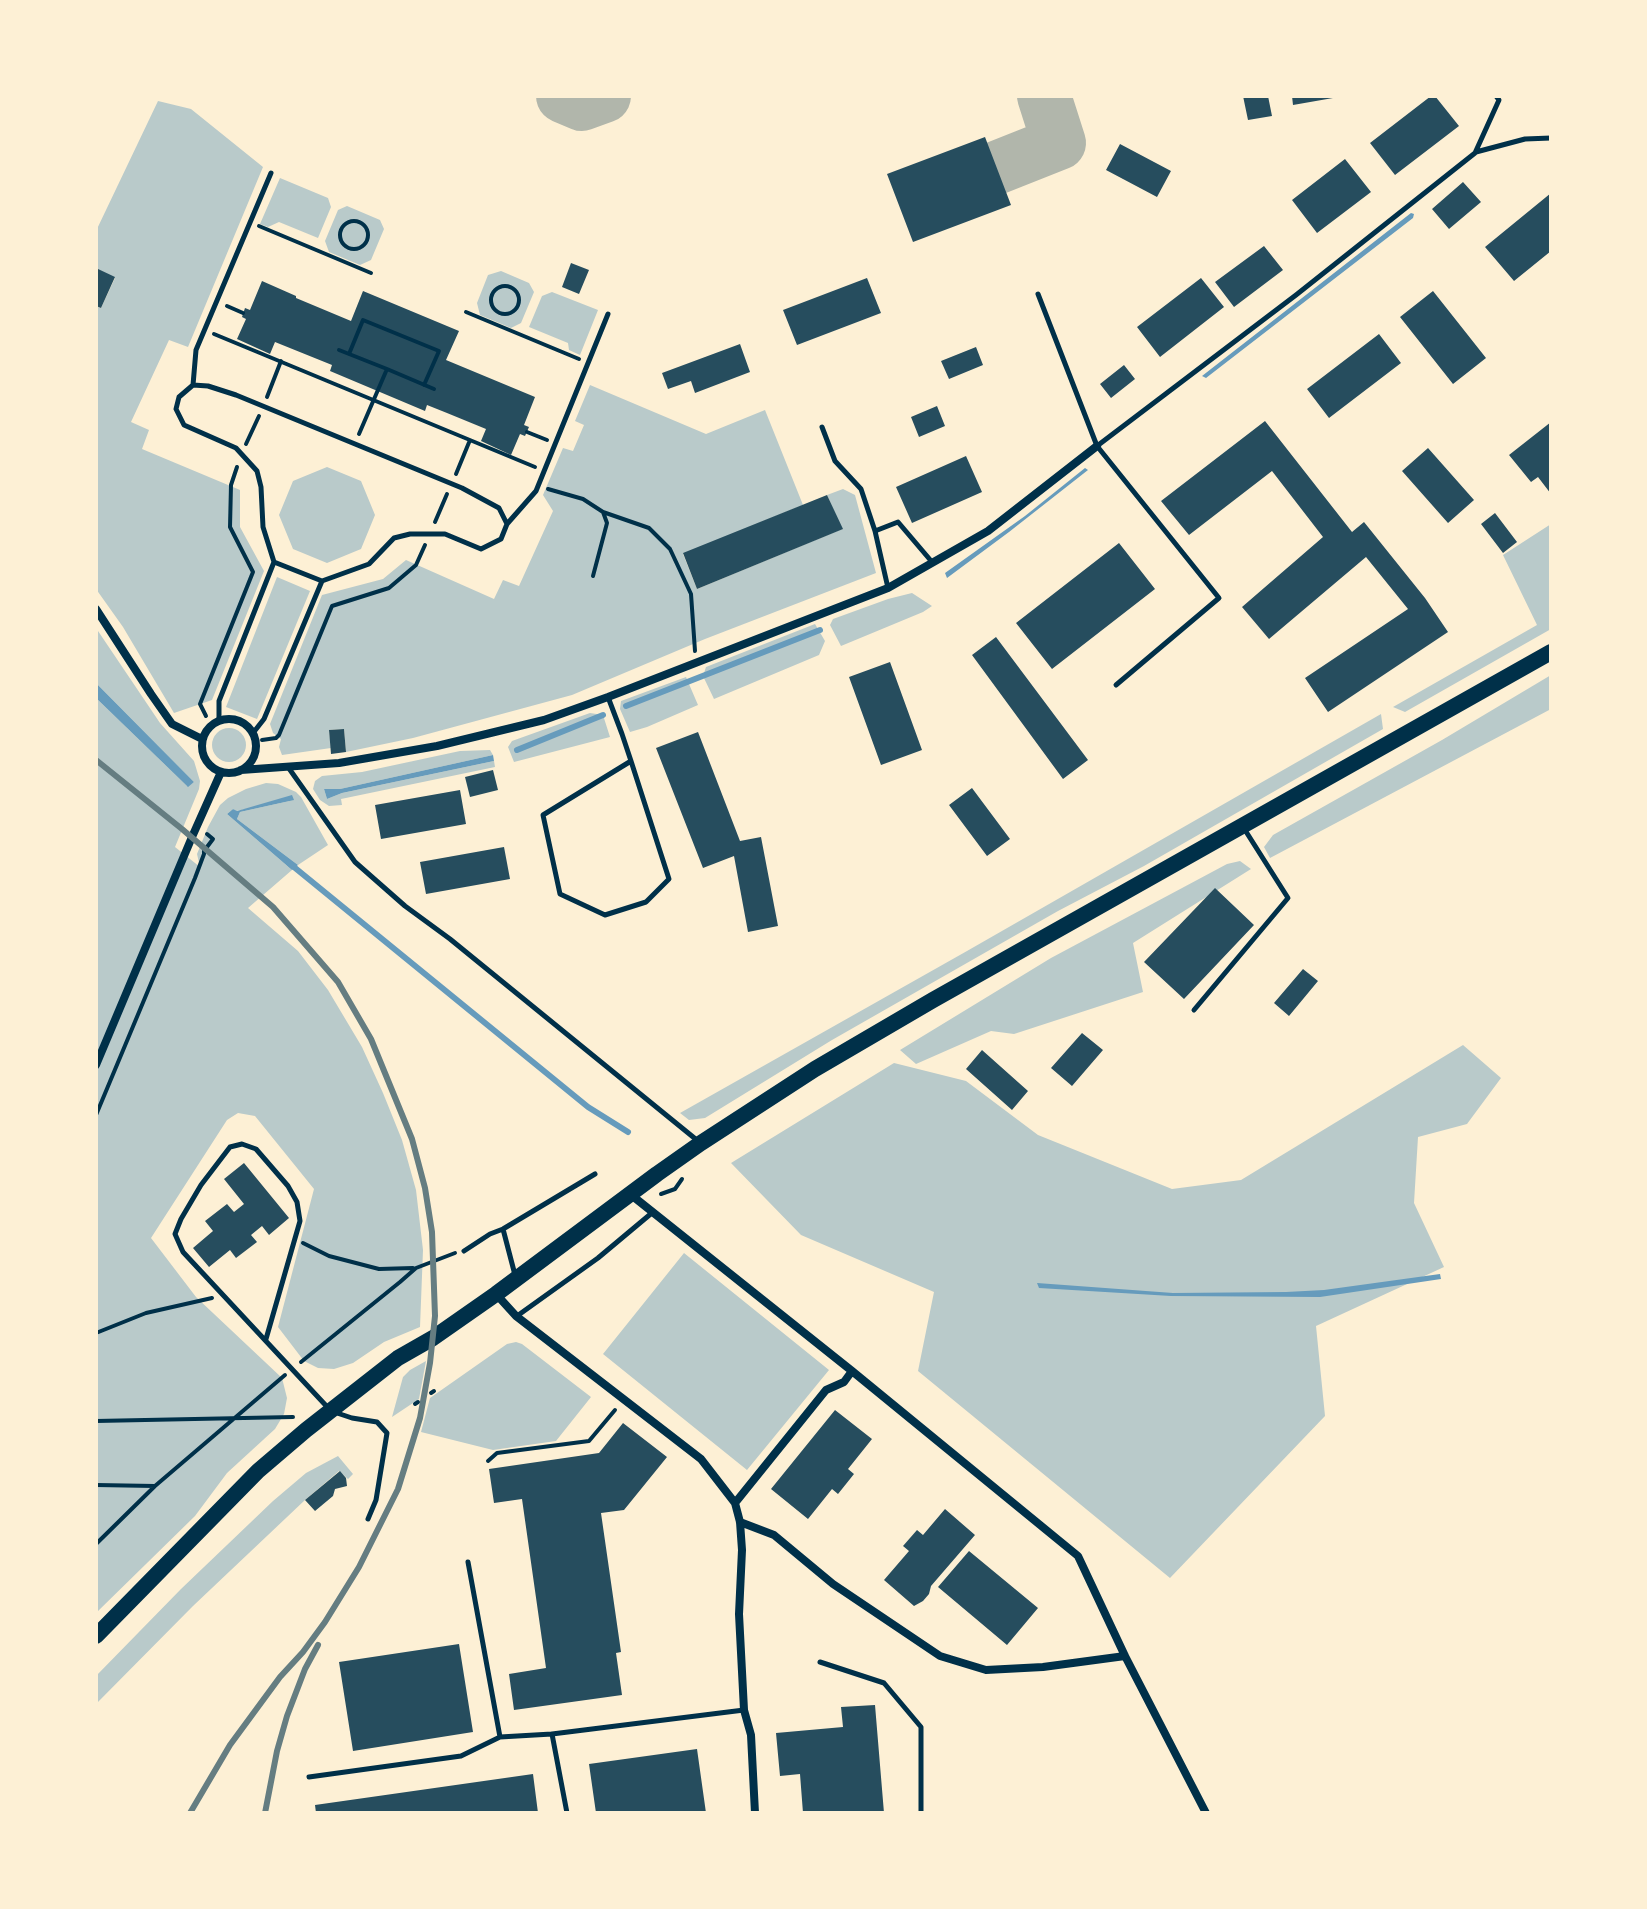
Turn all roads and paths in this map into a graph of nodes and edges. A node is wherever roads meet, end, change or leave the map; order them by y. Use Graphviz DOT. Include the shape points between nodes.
graph roads {
  1 [pos="1496,96"];
  2 [pos="1551,138"];
  3 [pos="1475,153"];
  4 [pos="271,173"];
  5 [pos="250,222"];
  6 [pos="366,228"];
  7 [pos="371,273"];
  8 [pos="1038,294"];
  9 [pos="217,301"];
  10 [pos="466,312"];
  11 [pos="243,313"];
  12 [pos="499,313"];
  13 [pos="608,314"];
  14 [pos="495,324"];
  15 [pos="205,330"];
  16 [pos="339,350"];
  17 [pos="349,354"];
  18 [pos="281,361"];
  19 [pos="588,363"];
  20 [pos="387,369"];
  21 [pos="193,385"];
  22 [pos="424,385"];
  23 [pos="434,389"];
  24 [pos="374,400"];
  25 [pos="263,406"];
  26 [pos="822,427"];
  27 [pos="527,432"];
  28 [pos="470,440"];
  29 [pos="555,443"];
  30 [pos="355,444"];
  31 [pos="1097,446"];
  32 [pos="242,454"];
  33 [pos="544,471"];
  34 [pos="452,484"];
  35 [pos="538,487"];
  36 [pos="603,512"];
  37 [pos="507,524"];
  38 [pos="875,531"];
  39 [pos="430,533"];
  40 [pos="274,562"];
  41 [pos="932,562"];
  42 [pos="593,576"];
  43 [pos="322,581"];
  44 [pos="888,588"];
  45 [pos="96,609"];
  46 [pos="1551,652"];
  47 [pos="695,663"];
  48 [pos="1116,685"];
  49 [pos="608,697"];
  50 [pos="219,720"];
  51 [pos="210,726"];
  52 [pos="254,737"];
  53 [pos="202,739"];
  54 [pos="631,761"];
  55 [pos="287,767"];
  56 [pos="241,770"];
  57 [pos="221,772"];
  58 [pos="1242,825"];
  59 [pos="204,854"];
  60 [pos="1194,1010"];
  61 [pos="96,1065"];
  62 [pos="96,1115"];
  63 [pos="701,1143"];
  64 [pos="595,1174"];
  65 [pos="684,1178"];
  66 [pos="630,1194"];
  67 [pos="653,1212"];
  68 [pos="503,1229"];
  69 [pos="295,1238"];
  70 [pos="464,1251"];
  71 [pos="416,1268"];
  72 [pos="516,1279"];
  73 [pos="496,1294"];
  74 [pos="224,1296"];
  75 [pos="516,1316"];
  76 [pos="96,1333"];
  77 [pos="266,1339"];
  78 [pos="292,1369"];
  79 [pos="852,1371"];
  80 [pos="624,1398"];
  81 [pos="331,1411"];
  82 [pos="236,1417"];
  83 [pos="96,1421"];
  84 [pos="488,1461"];
  85 [pos="96,1485"];
  86 [pos="155,1486"];
  87 [pos="735,1503"];
  88 [pos="368,1519"];
  89 [pos="740,1522"];
  90 [pos="96,1544"];
  91 [pos="468,1562"];
  92 [pos="96,1636"];
  93 [pos="1125,1656"];
  94 [pos="820,1662"];
  95 [pos="744,1710"];
  96 [pos="552,1734"];
  97 [pos="500,1737"];
  98 [pos="309,1777"];
  99 [pos="567,1813"];
  100 [pos="755,1813"];
  101 [pos="921,1813"];
  102 [pos="1206,1813"];
  1 -- 3 [label="lane" via="1499,100"];
  2 -- 3 [label="lane" via="1525,139"];
  3 -- 31 [label="lane"];
  4 -- 5 [label="lane"];
  5 -- 7 [label="path"];
  5 -- 9 [label="lane"];
  6 -- 6 [label="path" via="361,248 348,248 341,241 345,224 359,222"];
  8 -- 31 [label="lane"];
  9 -- 11 [label="path"];
  9 -- 15 [label="lane"];
  10 -- 14 [label="path"];
  12 -- 12 [label="path" via="491,302 493,293 505,286 513,289 519,296 516,309"];
  12 -- 14 [label="path"];
  13 -- 19 [label="lane"];
  14 -- 19 [label="path"];
  15 -- 18 [label="path"];
  15 -- 21 [label="lane" via="196,350"];
  16 -- 17 [label="path"];
  17 -- 20 [label="path"];
  17 -- 22 [label="path" via="363,320 439,351"];
  18 -- 24 [label="path"];
  18 -- 25 [label="path"];
  19 -- 29 [label="lane"];
  20 -- 22 [label="path"];
  20 -- 24 [label="path"];
  21 -- 25 [label="lane"];
  21 -- 32 [label="lane" via="179,397 176,409 184,425"];
  22 -- 23 [label="path"];
  24 -- 28 [label="path"];
  24 -- 30 [label="path"];
  25 -- 30 [label="lane"];
  25 -- 32 [label="path"];
  26 -- 38 [label="lane" via="835,461 861,489"];
  27 -- 29 [label="path"];
  28 -- 33 [label="path"];
  28 -- 34 [label="path"];
  29 -- 33 [label="lane"];
  30 -- 34 [label="lane"];
  31 -- 41 [label="street" via="988,531"];
  31 -- 48 [label="lane" via="1219,598"];
  32 -- 40 [label="lane" via="257,471 263,527"];
  32 -- 51 [label="path" via="231,485 230,527 253,572 200,704"];
  33 -- 35 [label="lane"];
  34 -- 37 [label="lane" via="499,508"];
  34 -- 39 [label="path"];
  35 -- 36 [label="path" via="583,499"];
  35 -- 37 [label="lane"];
  36 -- 42 [label="path" via="607,523"];
  36 -- 47 [label="path" via="649,528 670,549 691,594"];
  37 -- 39 [label="lane" via="501,539 481,549"];
  38 -- 41 [label="lane" via="898,522"];
  38 -- 44 [label="lane"];
  39 -- 43 [label="lane" via="394,538 369,564"];
  39 -- 52 [label="path" via="416,565 389,588 332,606 279,735"];
  40 -- 43 [label="lane"];
  40 -- 50 [label="lane" via="219,701"];
  41 -- 44 [label="street"];
  43 -- 52 [label="lane"];
  44 -- 47 [label="street"];
  45 -- 53 [label="street" via="172,724"];
  46 -- 58 [label="main road"];
  47 -- 49 [label="street"];
  49 -- 54 [label="lane"];
  49 -- 55 [label="street" via="544,720 437,746"];
  50 -- 51 [label="street"];
  50 -- 52 [label="street" via="244,723"];
  51 -- 53 [label="street"];
  52 -- 56 [label="street" via="253,758"];
  53 -- 57 [label="street" via="205,760"];
  54 -- 54 [label="lane" via="543,815 560,894 605,915 646,902 669,879"];
  55 -- 56 [label="street"];
  55 -- 63 [label="lane" via="355,862"];
  56 -- 57 [label="street"];
  57 -- 61 [label="street"];
  58 -- 60 [label="lane" via="1288,898"];
  58 -- 63 [label="main road" via="815,1069"];
  59 -- 62 [label="path"];
  63 -- 66 [label="main road"];
  64 -- 68 [label="lane"];
  65 -- 67 [label="path" via="675,1189 654,1197"];
  66 -- 67 [label="street"];
  66 -- 72 [label="main road"];
  67 -- 75 [label="lane"];
  67 -- 79 [label="street"];
  68 -- 70 [label="lane"];
  68 -- 72 [label="lane"];
  69 -- 71 [label="path" via="329,1256 379,1269"];
  69 -- 74 [label="lane" via="300,1221 288,1186 256,1149 230,1147 201,1185 175,1234 183,1252"];
  69 -- 77 [label="lane"];
  70 -- 71 [label="path"];
  71 -- 78 [label="path"];
  72 -- 73 [label="main road"];
  73 -- 75 [label="street"];
  73 -- 81 [label="main road" via="398,1358"];
  74 -- 76 [label="path" via="146,1313"];
  74 -- 77 [label="lane"];
  75 -- 80 [label="street"];
  77 -- 78 [label="lane"];
  78 -- 81 [label="lane"];
  78 -- 82 [label="path"];
  79 -- 87 [label="street" via="844,1382 826,1390"];
  79 -- 93 [label="street" via="1078,1556"];
  80 -- 84 [label="path" via="589,1441 497,1453"];
  80 -- 87 [label="street" via="701,1459"];
  81 -- 82 [label="path"];
  81 -- 88 [label="lane" via="377,1422 387,1433"];
  81 -- 92 [label="main road" via="258,1471"];
  82 -- 83 [label="path"];
  82 -- 86 [label="path"];
  85 -- 86 [label="path"];
  86 -- 90 [label="path"];
  87 -- 89 [label="street"];
  89 -- 93 [label="street" via="774,1535 833,1584 940,1656 986,1670"];
  89 -- 95 [label="street"];
  91 -- 97 [label="lane"];
  93 -- 102 [label="street"];
  94 -- 101 [label="lane" via="884,1683 921,1727"];
  95 -- 96 [label="lane"];
  95 -- 100 [label="street" via="751,1735"];
  96 -- 97 [label="lane"];
  96 -- 99 [label="lane"];
  97 -- 98 [label="lane" via="461,1756"];
}
